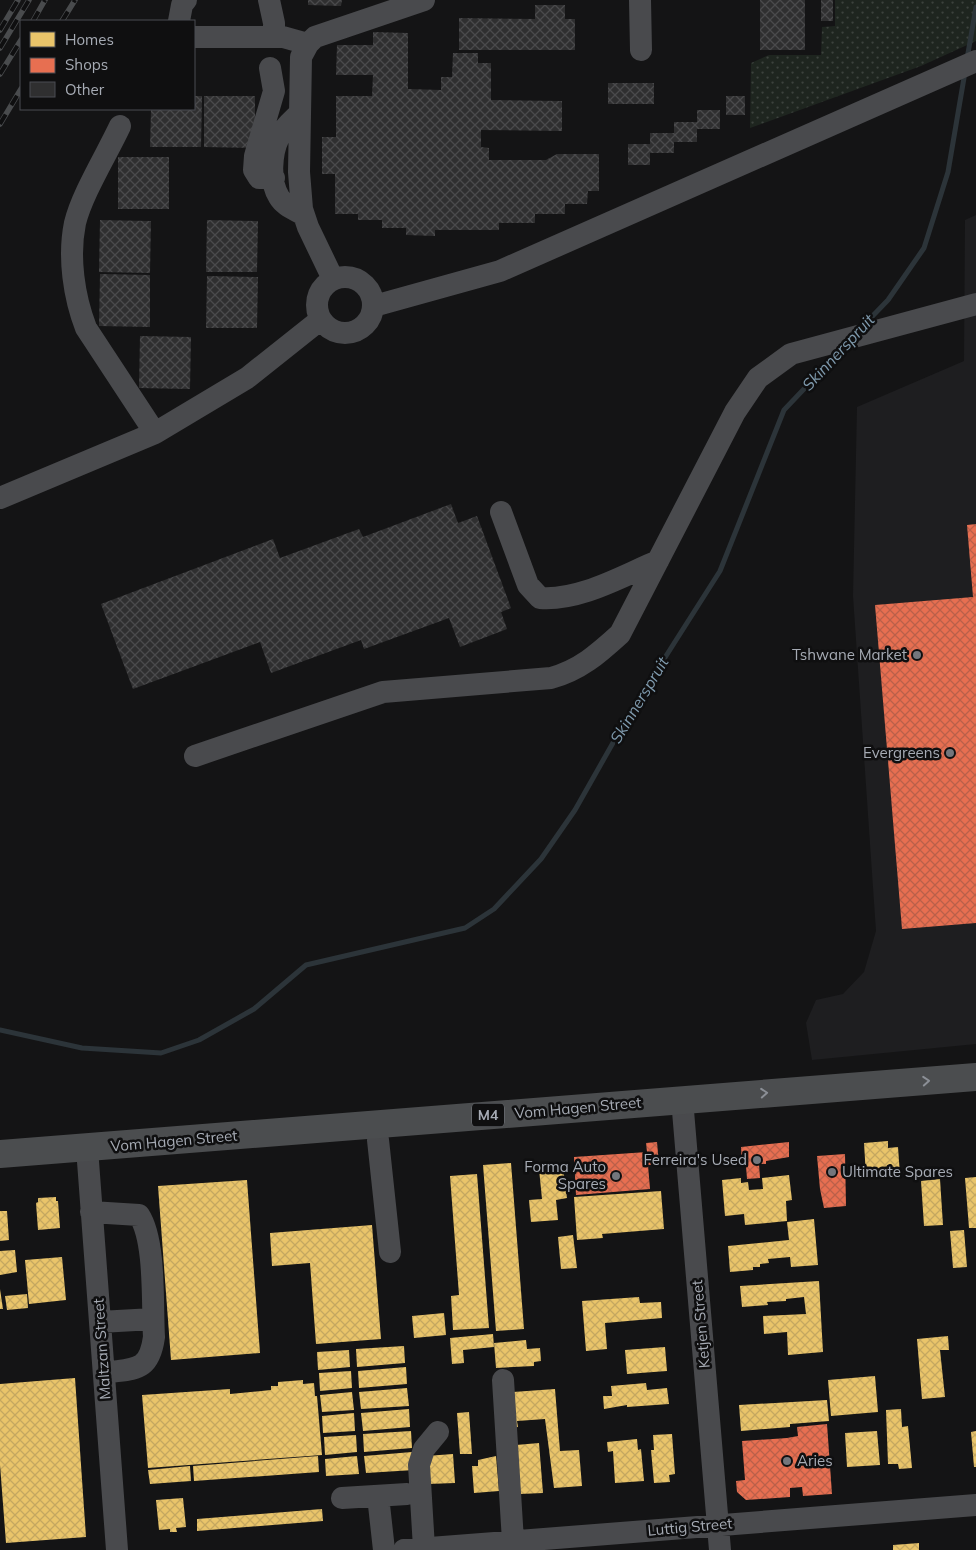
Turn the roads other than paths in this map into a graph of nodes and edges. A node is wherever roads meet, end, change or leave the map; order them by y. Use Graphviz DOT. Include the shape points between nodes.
graph roads {
  1 [pos="186,0"];
  2 [pos="269,0"];
  3 [pos="424,0"];
  4 [pos="640,0"];
  5 [pos="179,20"];
  6 [pos="195,37"];
  7 [pos="274,37"];
  8 [pos="308,44"];
  9 [pos="642,50"];
  10 [pos="976,61"];
  11 [pos="270,68"];
  12 [pos="300,113"];
  13 [pos="120,126"];
  14 [pos="274,178"];
  15 [pos="304,215"];
  16 [pos="333,279"];
  17 [pos="976,304"];
  18 [pos="374,306"];
  19 [pos="320,320"];
  20 [pos="156,433"];
  21 [pos="0,498"];
  22 [pos="501,512"];
  23 [pos="658,561"];
  24 [pos="195,756"];
  25 [pos="976,1077"];
  26 [pos="976,1097"];
  27 [pos="683,1108"];
  28 [pos="378,1140"];
  29 [pos="0,1154"];
  30 [pos="87,1155"];
  31 [pos="0,1168"];
  32 [pos="91,1212"];
  33 [pos="390,1252"];
  34 [pos="153,1319"];
  35 [pos="100,1322"];
  36 [pos="104,1373"];
  37 [pos="503,1380"];
  38 [pos="438,1432"];
  39 [pos="407,1494"];
  40 [pos="378,1496"];
  41 [pos="342,1498"];
  42 [pos="976,1505"];
  43 [pos="718,1525"];
  44 [pos="513,1541"];
  45 [pos="461,1548"];
  46 [pos="414,1549"];
  47 [pos="117,1550"];
  48 [pos="384,1550"];
  49 [pos="720,1550"];
  1 -- 5 [label="street"];
  2 -- 7 [label="street"];
  3 -- 8 [label="street" via="320,35"];
  4 -- 9 [label="street"];
  6 -- 7 [label="street"];
  7 -- 8 [label="street"];
  8 -- 12 [label="street" via="301,57"];
  10 -- 18 [label="street" via="500,271"];
  11 -- 14 [label="street" via="274,91 254,170 259,178"];
  12 -- 14 [label="street" via="280,135 275,148"];
  12 -- 15 [label="street" via="300,182"];
  13 -- 20 [label="street" via="76,222 72,253 79,310 86,328"];
  14 -- 15 [label="street" via="279,198"];
  15 -- 16 [label="street"];
  16 -- 18 [label="street" via="347,276 361,281 371,292"];
  16 -- 19 [label="street" via="321,289 316,304"];
  17 -- 23 [label="street" via="791,354 758,378 735,412"];
  18 -- 19 [label="street" via="370,320 359,330 345,334 330,330"];
  19 -- 20 [label="street" via="246,378"];
  20 -- 21 [label="street"];
  22 -- 23 [label="street" via="528,585 540,598 555,599 578,594"];
  23 -- 24 [label="street" via="620,634 571,673 551,678 383,692"];
  27 -- 25 [label="main road, Vom Hagen Street / M4, one-way"];
  26 -- 27 [label="main road, Vom Hagen Street / M4"];
  27 -- 28 [label="main road, Vom Hagen Street / M4"];
  27 -- 30 [label="main road, Vom Hagen Street / M4"];
  27 -- 43 [label="street, Ketjen Street"];
  28 -- 30 [label="main road, Vom Hagen Street / M4"];
  28 -- 33 [label="street"];
  29 -- 30 [label="main road, Vom Hagen Street / M4"];
  30 -- 31 [label="main road, Vom Hagen Street / M4"];
  30 -- 32 [label="street, Maltzan Street"];
  32 -- 34 [label="street" via="139,1216 146,1226"];
  32 -- 35 [label="street, Maltzan Street"];
  34 -- 35 [label="street"];
  34 -- 36 [label="street" via="152,1350 146,1363 138,1368"];
  35 -- 36 [label="street, Maltzan Street"];
  36 -- 47 [label="street, Maltzan Street"];
  37 -- 44 [label="street"];
  38 -- 46 [label="street" via="424,1449 419,1464"];
  39 -- 40 [label="street"];
  40 -- 41 [label="street"];
  40 -- 48 [label="street"];
  42 -- 43 [label="street, Luttig Street"];
  43 -- 44 [label="street, Luttig Street"];
  43 -- 49 [label="street, Ketjen Street"];
  44 -- 45 [label="street, Luttig Street"];
  45 -- 46 [label="street, Luttig Street"];
}
